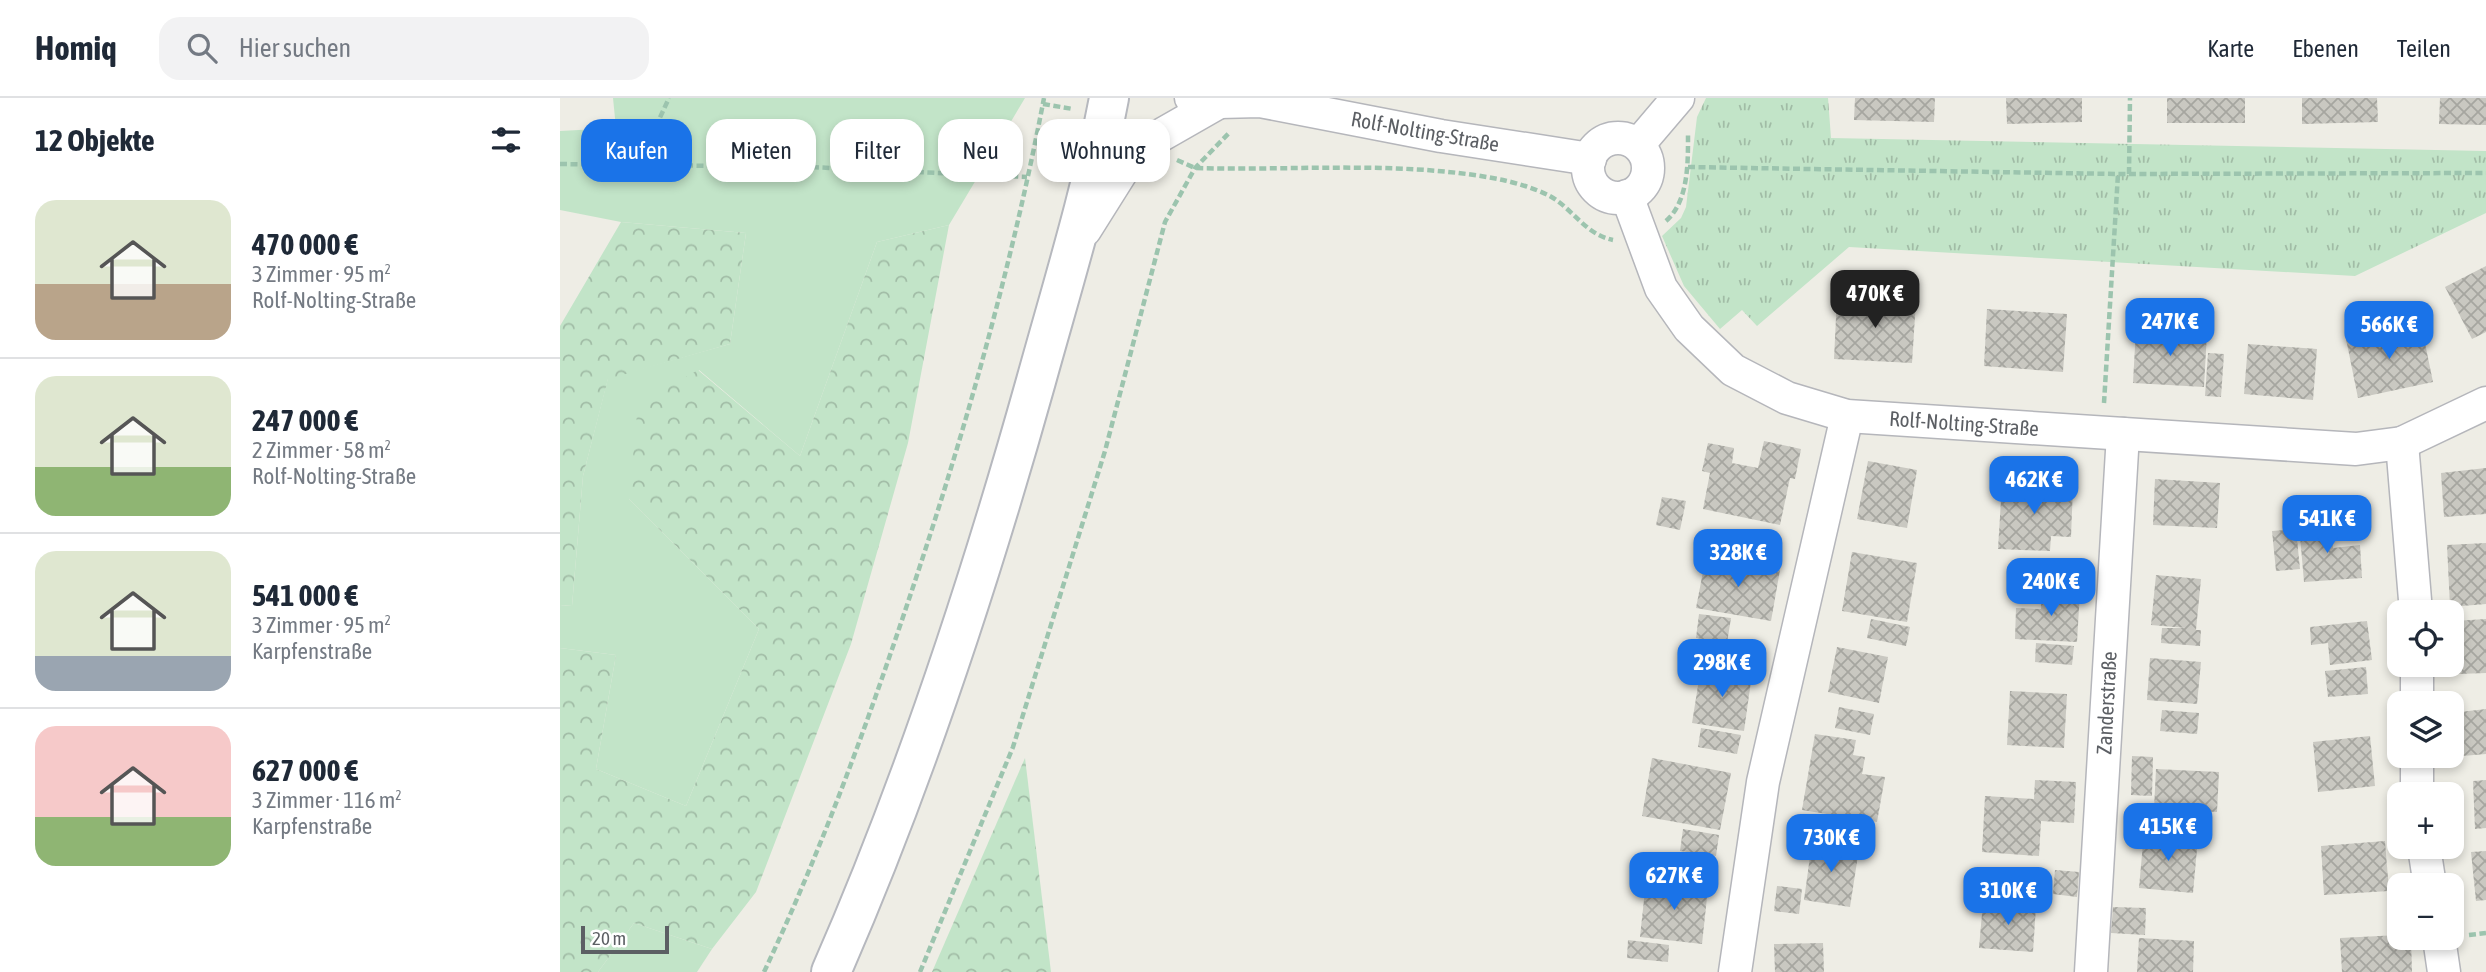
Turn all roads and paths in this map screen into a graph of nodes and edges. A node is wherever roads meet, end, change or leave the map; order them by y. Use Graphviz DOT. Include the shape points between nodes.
graph roads {
  1 [pos="669,98"];
  2 [pos="1044,98"];
  3 [pos="1109,98"];
  4 [pos="1678,98"];
  5 [pos="2130,98"];
  6 [pos="1258,99"];
  7 [pos="1205,100"];
  8 [pos="659,119"];
  9 [pos="1638,145"];
  10 [pos="1590,159"];
  11 [pos="560,164"];
  12 [pos="581,164"];
  13 [pos="692,166"];
  14 [pos="1688,167"];
  15 [pos="1195,168"];
  16 [pos="1347,169"];
  17 [pos="2486,173"];
  18 [pos="2118,174"];
  19 [pos="2129,174"];
  20 [pos="1027,177"];
  21 [pos="1627,196"];
  22 [pos="1073,249"];
  23 [pos="2486,403"];
  24 [pos="1847,416"];
  25 [pos="2113,433"];
  26 [pos="2402,443"];
  27 [pos="2415,600"];
  28 [pos="2441,950"];
  29 [pos="764,972"];
  30 [pos="831,972"];
  31 [pos="920,972"];
  32 [pos="1735,972"];
  33 [pos="2091,972"];
  34 [pos="2444,972"];
  1 -- 8 [label="path"];
  2 -- 20 [label="path"];
  3 -- 22 [label="main road"];
  4 -- 9 [label="street"];
  5 -- 19 [label="path"];
  6 -- 7 [label="street, Rolf-Nolting-Straße"];
  6 -- 10 [label="street, Rolf-Nolting-Straße" via="1441,136"];
  6 -- 15 [label="path"];
  7 -- 22 [label="street, Rolf-Nolting-Straße" via="1129,160"];
  9 -- 10 [label="street" via="1616,138 1605,141"];
  9 -- 21 [label="street" via="1647,160 1646,178"];
  10 -- 21 [label="street" via="1591,180 1597,189 1606,195"];
  11 -- 12 [label="path"];
  13 -- 20 [label="path"];
  14 -- 18 [label="path"];
  15 -- 16 [label="path"];
  15 -- 31 [label="path" via="1165,222 1105,451 1013,747"];
  17 -- 19 [label="path"];
  18 -- 19 [label="path"];
  18 -- 25 [label="path"];
  20 -- 29 [label="path" via="968,416 897,637 834,806"];
  21 -- 24 [label="street, Rolf-Nolting-Straße" via="1661,289 1689,328 1733,370 1787,398"];
  22 -- 30 [label="main road" via="1011,470 937,701"];
  23 -- 26 [label="street, Rolf-Nolting-Straße"];
  24 -- 25 [label="street, Rolf-Nolting-Straße"];
  24 -- 32 [label="street" via="1763,782"];
  25 -- 26 [label="street, Rolf-Nolting-Straße" via="2356,449"];
  25 -- 33 [label="street, Zanderstraße"];
  26 -- 27 [label="street"];
  28 -- 34 [label="street"];
}
